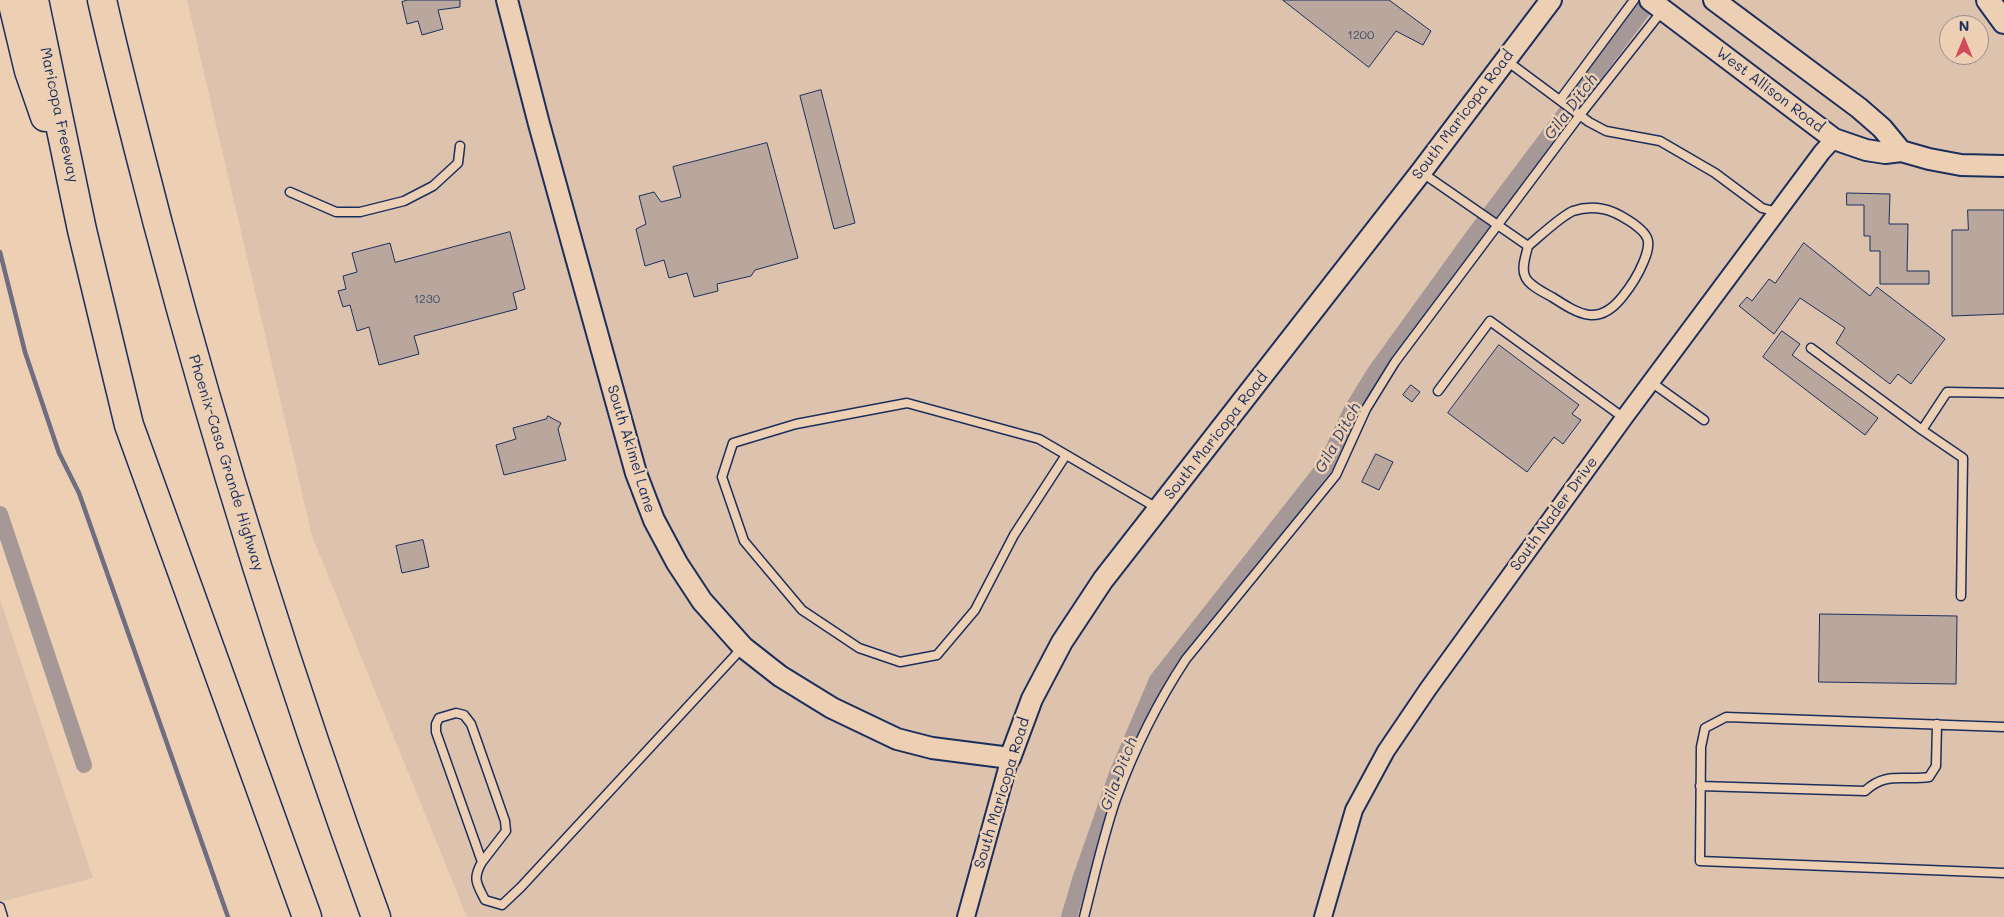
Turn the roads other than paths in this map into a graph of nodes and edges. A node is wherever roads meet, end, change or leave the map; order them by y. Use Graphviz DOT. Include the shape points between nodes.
graph roads {
  1 [pos="12,0"];
  2 [pos="34,0"];
  3 [pos="102,0"];
  4 [pos="507,0"];
  5 [pos="1551,0"];
  6 [pos="1634,0"];
  7 [pos="1714,0"];
  8 [pos="1988,0"];
  9 [pos="1656,5"];
  10 [pos="2004,22"];
  11 [pos="1506,60"];
  12 [pos="1560,100"];
  13 [pos="1580,115"];
  14 [pos="1834,139"];
  15 [pos="460,146"];
  16 [pos="1901,151"];
  17 [pos="2004,166"];
  18 [pos="1422,172"];
  19 [pos="290,192"];
  20 [pos="1777,212"];
  21 [pos="1497,226"];
  22 [pos="82,230"];
  23 [pos="1528,246"];
  24 [pos="1811,348"];
  25 [pos="1651,382"];
  26 [pos="1438,391"];
  27 [pos="2004,393"];
  28 [pos="1624,418"];
  29 [pos="1704,420"];
  30 [pos="1922,430"];
  31 [pos="1066,455"];
  32 [pos="1159,509"];
  33 [pos="1962,596"];
  34 [pos="743,647"];
  35 [pos="1937,724"];
  36 [pos="2004,727"];
  37 [pos="1010,758"];
  38 [pos="1700,786"];
  39 [pos="482,862"];
  40 [pos="2004,873"];
  41 [pos="0,906"];
  42 [pos="3,917"];
  43 [pos="307,917"];
  44 [pos="376,917"];
  45 [pos="966,917"];
  46 [pos="1084,917"];
  47 [pos="1323,917"];
  1 -- 22 [label="highway" via="30,71"];
  2 -- 22 [label="highway, Maricopa Freeway"];
  3 -- 44 [label="highway, Phoenix-Casa Grande Highway" via="178,298 230,482 304,714"];
  4 -- 34 [label="street, South Akimel Lane" via="636,473 654,520 677,563 702,601"];
  5 -- 11 [label="street, South Maricopa Road"];
  6 -- 12 [label="lane"];
  7 -- 16 [label="street" via="1859,108"];
  8 -- 10 [label="main road"];
  9 -- 13 [label="lane"];
  9 -- 14 [label="street, West Allison Road"];
  11 -- 12 [label="lane"];
  11 -- 18 [label="street, South Maricopa Road"];
  12 -- 13 [label="lane"];
  13 -- 20 [label="lane" via="1606,131 1660,141 1715,173 1762,208"];
  13 -- 21 [label="lane"];
  14 -- 16 [label="street, West Allison Road" via="1866,150"];
  14 -- 20 [label="street, South Nader Drive"];
  15 -- 19 [label="lane" via="458,163 432,186 404,201 360,212 336,212"];
  16 -- 17 [label="street, West Allison Road" via="1961,165"];
  18 -- 21 [label="lane"];
  18 -- 32 [label="street, South Maricopa Road"];
  20 -- 25 [label="street, South Nader Drive"];
  21 -- 23 [label="lane"];
  21 -- 46 [label="lane" via="1395,362 1376,392 1336,475 1186,659 1163,696 1116,801"];
  22 -- 43 [label="highway" via="129,425"];
  23 -- 23 [label="lane" via="1571,212 1584,208 1604,209 1628,220 1648,239 1648,251 1630,288 1614,308 1590,315 1573,310 1525,278 1523,269"];
  24 -- 30 [label="lane"];
  25 -- 28 [label="street, South Nader Drive"];
  25 -- 29 [label="lane"];
  26 -- 28 [label="lane" via="1490,321"];
  27 -- 30 [label="lane" via="1947,392"];
  28 -- 47 [label="street, South Nader Drive" via="1386,751 1354,810"];
  30 -- 33 [label="lane" via="1963,458"];
  31 -- 31 [label="lane" via="1039,439 907,402 796,424 733,443 722,477 744,541 802,610 859,648 900,662 937,655 975,610 1014,535"];
  31 -- 32 [label="lane"];
  32 -- 37 [label="street, South Maricopa Road" via="1103,580 1062,642 1032,699"];
  34 -- 37 [label="street, South Akimel Lane" via="780,676 832,708 897,739 932,748"];
  34 -- 39 [label="lane" via="502,905 485,900 476,883 476,872"];
  35 -- 36 [label="lane"];
  35 -- 38 [label="lane" via="1936,766 1929,777 1886,778 1874,782 1865,791"];
  35 -- 38 [label="lane" via="1726,717 1705,728"];
  37 -- 45 [label="street, South Maricopa Road"];
  38 -- 40 [label="lane" via="1700,862"];
  39 -- 39 [label="lane" via="436,732 439,718 456,713 464,715 471,724 505,820 506,831"];
  41 -- 42 [label="lane"];
}
